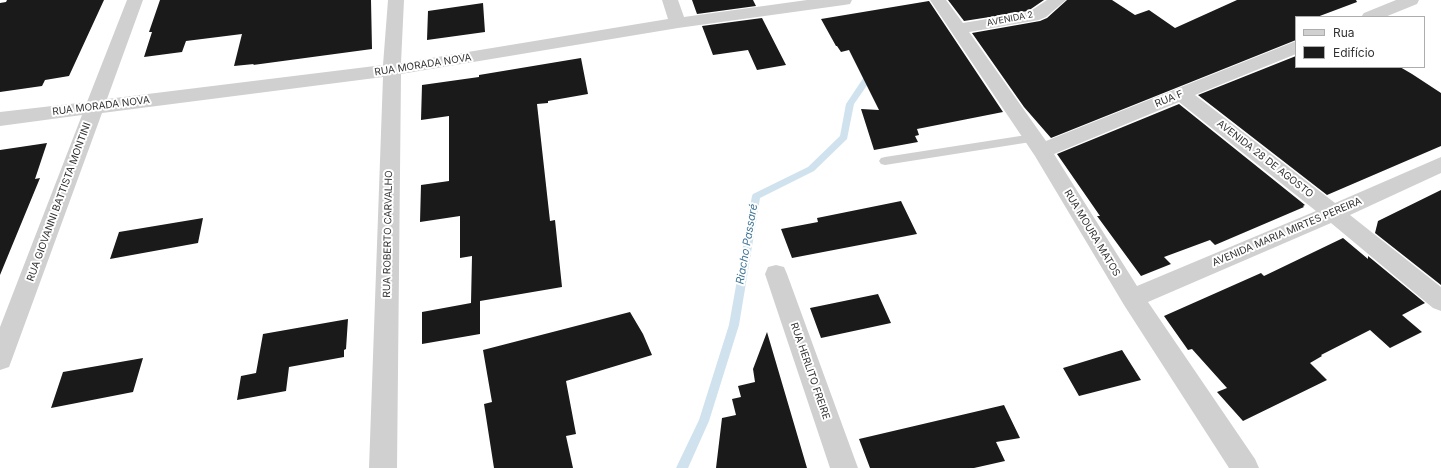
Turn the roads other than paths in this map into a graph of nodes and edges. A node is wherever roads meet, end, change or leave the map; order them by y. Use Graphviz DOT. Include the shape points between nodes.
graph roads {
  1 [pos="135,0"];
  2 [pos="396,0"];
  3 [pos="670,0"];
  4 [pos="844,0"];
  5 [pos="938,0"];
  6 [pos="1058,0"];
  7 [pos="1411,0"];
  8 [pos="1372,16"];
  9 [pos="678,23"];
  10 [pos="958,29"];
  11 [pos="1295,47"];
  12 [pos="392,70"];
  13 [pos="1181,94"];
  14 [pos="94,107"];
  15 [pos="0,119"];
  16 [pos="1038,145"];
  17 [pos="885,161"];
  18 [pos="1441,164"];
  19 [pos="1333,213"];
  20 [pos="776,274"];
  21 [pos="1132,298"];
  22 [pos="1441,301"];
  23 [pos="0,359"];
  24 [pos="383,468"];
  25 [pos="844,468"];
  26 [pos="1245,468"];
  1 -- 14 [label="street, RUA GIOVANNI BATTISTA MONTINI"];
  2 -- 12 [label="street, RUA ROBERTO CARVALHO"];
  3 -- 9 [label="street"];
  4 -- 9 [label="street, RUA MORADA NOVA"];
  5 -- 10 [label="street, RUA MOURA MATOS"];
  6 -- 10 [label="street, AVENIDA 2" via="1033,16"];
  7 -- 8 [label="street"];
  9 -- 12 [label="street, RUA MORADA NOVA"];
  10 -- 16 [label="street, RUA MOURA MATOS"];
  11 -- 13 [label="street, RUA F"];
  12 -- 14 [label="street, RUA MORADA NOVA"];
  12 -- 24 [label="street, RUA ROBERTO CARVALHO"];
  13 -- 16 [label="street, RUA F"];
  13 -- 19 [label="street, AVENIDA 28 DE AGOSTO"];
  14 -- 15 [label="street, RUA MORADA NOVA"];
  14 -- 23 [label="street, RUA GIOVANNI BATTISTA MONTINI"];
  16 -- 17 [label="lane"];
  16 -- 21 [label="street, RUA MOURA MATOS"];
  18 -- 19 [label="street, AVENIDA MARIA MIRTES PEREIRA"];
  19 -- 21 [label="street, AVENIDA MARIA MIRTES PEREIRA"];
  19 -- 22 [label="street, AVENIDA 28 DE AGOSTO"];
  20 -- 25 [label="street, RUA HERLITO FREIRE"];
  21 -- 26 [label="street, RUA MOURA MATOS"];
}
